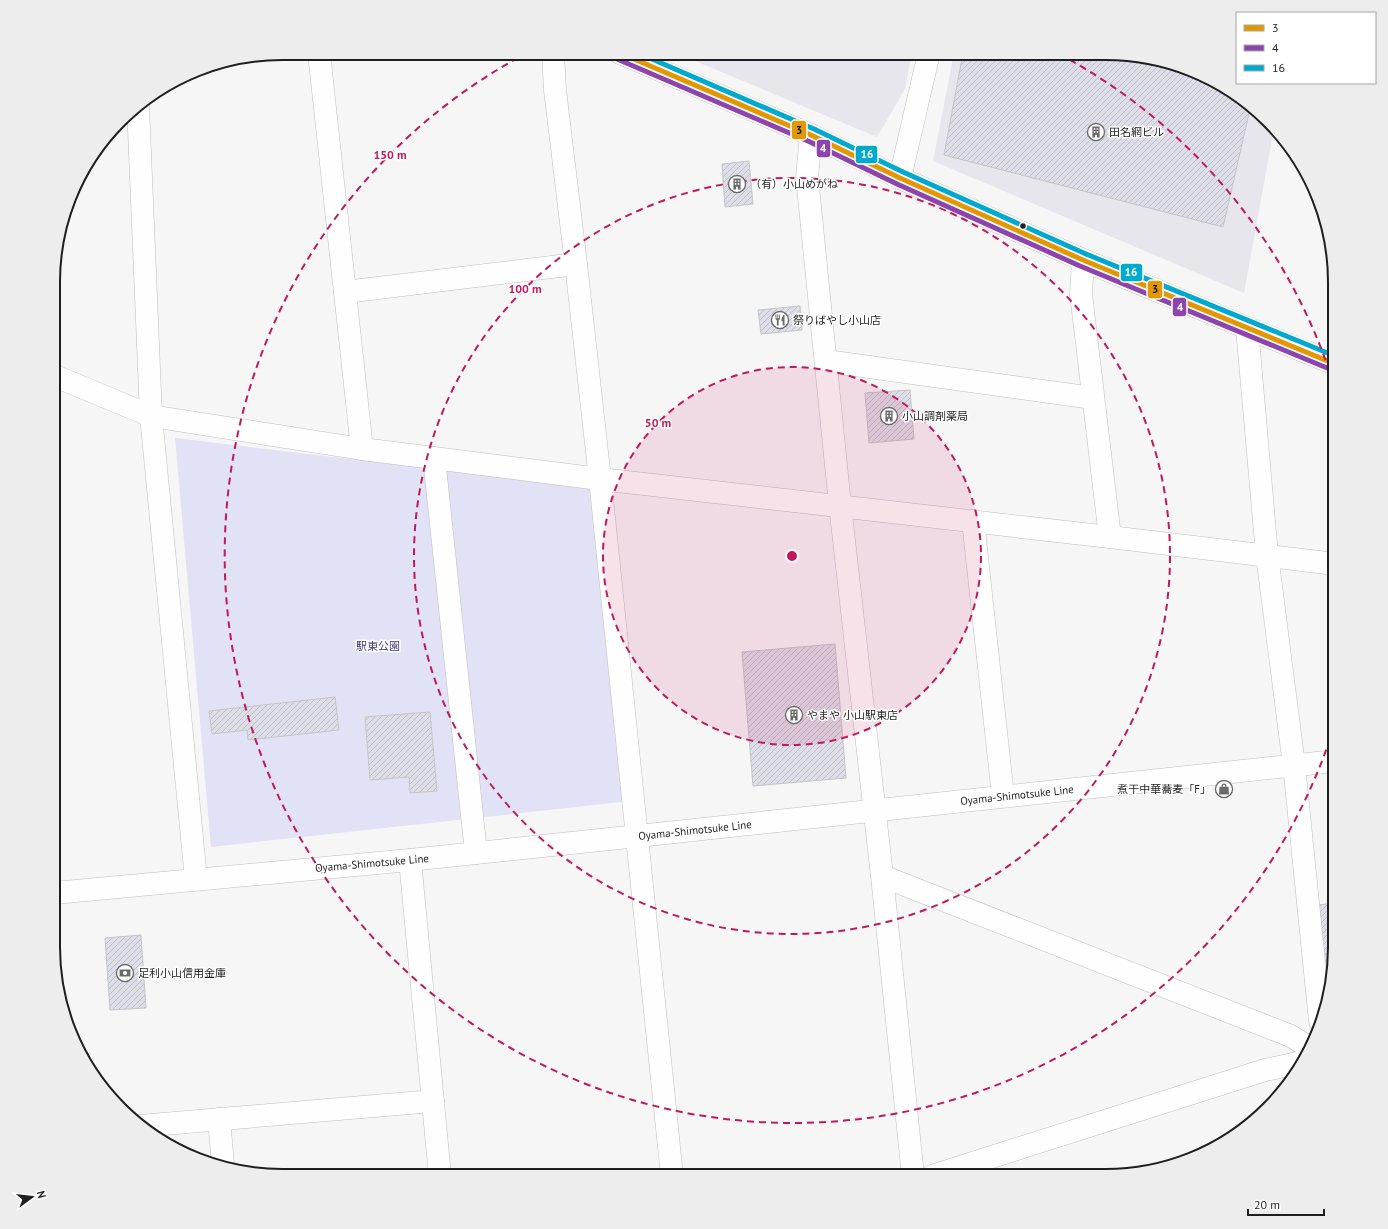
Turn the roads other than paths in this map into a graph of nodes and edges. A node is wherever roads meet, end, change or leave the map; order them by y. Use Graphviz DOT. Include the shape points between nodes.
graph roads {
  1 [pos="320,60"];
  2 [pos="553,60"];
  3 [pos="636,60"];
  4 [pos="927,60"];
  5 [pos="138,113"];
  6 [pos="811,135"];
  7 [pos="900,178"];
  8 [pos="1083,260"];
  9 [pos="576,264"];
  10 [pos="345,292"];
  11 [pos="1247,328"];
  12 [pos="826,361"];
  13 [pos="1328,361"];
  14 [pos="60,378"];
  15 [pos="1093,398"];
  16 [pos="151,416"];
  17 [pos="362,449"];
  18 [pos="434,458"];
  19 [pos="600,478"];
  20 [pos="840,505"];
  21 [pos="974,521"];
  22 [pos="1110,537"];
  23 [pos="1267,555"];
  24 [pos="1328,563"];
  25 [pos="1328,762"];
  26 [pos="1294,765"];
  27 [pos="1003,796"];
  28 [pos="874,810"];
  29 [pos="638,836"];
  30 [pos="476,853"];
  31 [pos="410,860"];
  32 [pos="882,876"];
  33 [pos="196,880"];
  34 [pos="60,892"];
  35 [pos="1319,1009"];
  36 [pos="1305,1045"];
  37 [pos="1295,1064"];
  38 [pos="433,1101"];
  39 [pos="219,1119"];
  40 [pos="150,1125"];
  41 [pos="223,1161"];
  42 [pos="439,1169"];
  43 [pos="671,1169"];
  44 [pos="912,1169"];
  45 [pos="954,1169"];
  1 -- 10 [label="street"];
  2 -- 9 [label="street"];
  3 -- 6 [label="street"];
  4 -- 7 [label="street"];
  5 -- 16 [label="street"];
  6 -- 7 [label="street"];
  6 -- 12 [label="street" via="807,177"];
  7 -- 8 [label="street"];
  8 -- 11 [label="street"];
  8 -- 15 [label="street" via="1081,294"];
  9 -- 10 [label="street"];
  9 -- 19 [label="street"];
  10 -- 17 [label="street"];
  11 -- 13 [label="street"];
  11 -- 23 [label="street"];
  12 -- 15 [label="street"];
  12 -- 20 [label="street"];
  14 -- 16 [label="street"];
  15 -- 22 [label="street"];
  16 -- 17 [label="street"];
  16 -- 33 [label="street"];
  17 -- 18 [label="street"];
  18 -- 19 [label="street"];
  18 -- 30 [label="street"];
  19 -- 20 [label="street"];
  19 -- 29 [label="street"];
  20 -- 21 [label="street"];
  20 -- 28 [label="street"];
  21 -- 22 [label="street"];
  21 -- 27 [label="street"];
  22 -- 23 [label="street"];
  23 -- 24 [label="street"];
  23 -- 26 [label="street"];
  25 -- 26 [label="street, Oyama-Shimotsuke Line"];
  26 -- 27 [label="street, Oyama-Shimotsuke Line"];
  26 -- 35 [label="street"];
  27 -- 28 [label="street, Oyama-Shimotsuke Line"];
  28 -- 29 [label="street, Oyama-Shimotsuke Line"];
  28 -- 32 [label="street"];
  29 -- 30 [label="street, Oyama-Shimotsuke Line"];
  29 -- 43 [label="street"];
  30 -- 31 [label="street, Oyama-Shimotsuke Line"];
  31 -- 33 [label="street, Oyama-Shimotsuke Line"];
  31 -- 38 [label="street"];
  32 -- 36 [label="street" via="1291,1036"];
  32 -- 44 [label="street"];
  33 -- 34 [label="street, Oyama-Shimotsuke Line"];
  37 -- 45 [label="street" via="1265,1070"];
  38 -- 39 [label="street"];
  38 -- 42 [label="street"];
  39 -- 40 [label="street"];
  39 -- 41 [label="street"];
}
